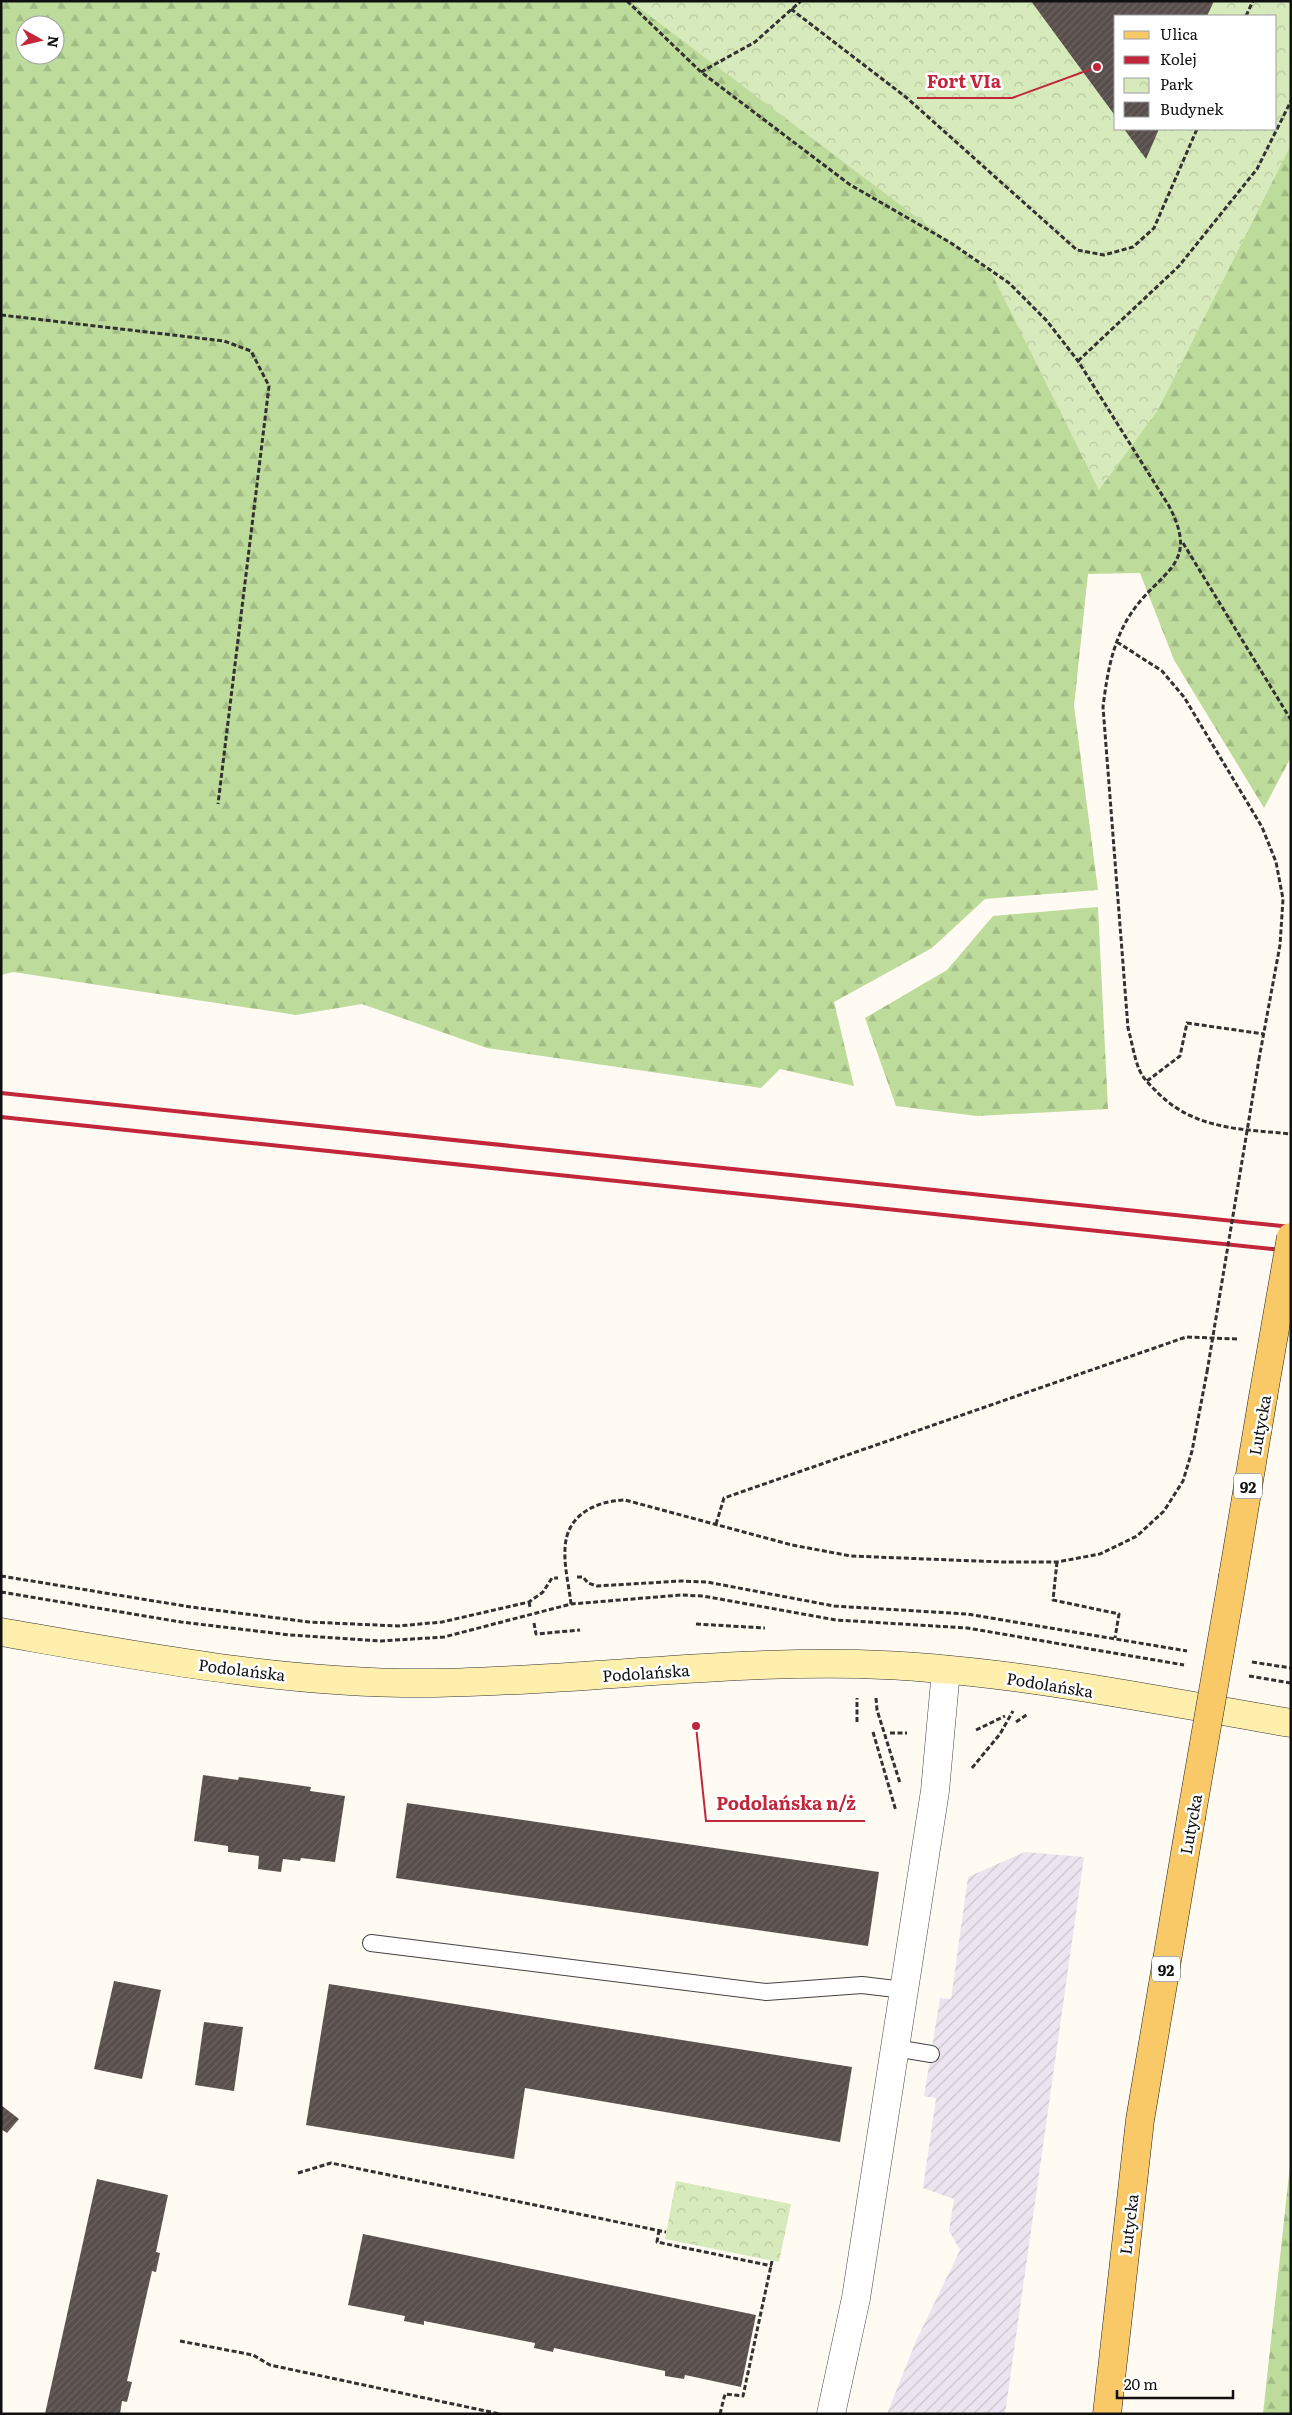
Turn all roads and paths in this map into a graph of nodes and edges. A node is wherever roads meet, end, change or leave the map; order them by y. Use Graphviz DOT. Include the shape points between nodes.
graph roads {
  1 [pos="627,1"];
  2 [pos="801,1"];
  3 [pos="1253,1"];
  4 [pos="791,9"];
  5 [pos="1246,15"];
  6 [pos="701,72"];
  7 [pos="1291,101"];
  8 [pos="1277,129"];
  9 [pos="1197,130"];
  10 [pos="1276,130"];
  11 [pos="1,315"];
  12 [pos="1078,361"];
  13 [pos="1182,542"];
  14 [pos="1117,642"];
  15 [pos="1291,720"];
  16 [pos="218,804"];
  17 [pos="1264,1034"];
  18 [pos="1147,1081"];
  19 [pos="1291,1134"];
  20 [pos="1291,1237"];
  21 [pos="1243,1340"];
  22 [pos="716,1524"];
  23 [pos="1057,1562"];
  24 [pos="1,1576"];
  25 [pos="577,1577"];
  26 [pos="558,1578"];
  27 [pos="1,1592"];
  28 [pos="529,1602"];
  29 [pos="571,1604"];
  30 [pos="530,1607"];
  31 [pos="863,1608"];
  32 [pos="862,1614"];
  33 [pos="534,1623"];
  34 [pos="580,1630"];
  35 [pos="1,1632"];
  36 [pos="1027,1637"];
  37 [pos="1114,1638"];
  38 [pos="1193,1652"];
  39 [pos="1242,1660"];
  40 [pos="1194,1666"];
  41 [pos="1291,1668"];
  42 [pos="946,1670"];
  43 [pos="1242,1675"];
  44 [pos="1022,1678"];
  45 [pos="1291,1683"];
  46 [pos="858,1693"];
  47 [pos="876,1695"];
  48 [pos="1005,1716"];
  49 [pos="856,1722"];
  50 [pos="1291,1723"];
  51 [pos="873,1732"];
  52 [pos="972,1732"];
  53 [pos="903,1791"];
  54 [pos="935,1791"];
  55 [pos="898,1817"];
  56 [pos="371,1943"];
  57 [pos="904,1990"];
  58 [pos="895,2048"];
  59 [pos="931,2054"];
  60 [pos="298,2173"];
  61 [pos="659,2230"];
  62 [pos="666,2232"];
  63 [pos="772,2261"];
  64 [pos="772,2266"];
  65 [pos="180,2341"];
  66 [pos="500,2414"];
  67 [pos="720,2414"];
  68 [pos="831,2414"];
  69 [pos="1107,2414"];
  1 -- 6 [label="path"];
  2 -- 4 [label="path"];
  3 -- 5 [label="path"];
  4 -- 6 [label="path" via="755,42"];
  4 -- 9 [label="path" via="907,98 1077,250 1104,255 1133,247 1154,228"];
  6 -- 12 [label="path" via="848,184 951,243 1009,283 1047,320"];
  7 -- 8 [label="path"];
  10 -- 12 [label="path" via="1257,169 1180,266"];
  11 -- 16 [label="path" via="224,341 251,351 262,369 269,386"];
  12 -- 13 [label="path" via="1169,506 1179,525"];
  13 -- 14 [label="path" via="1178,560 1144,596"];
  13 -- 15 [label="path"];
  14 -- 17 [label="path" via="1162,671 1184,697 1262,827 1276,862 1283,899 1280,944"];
  14 -- 18 [label="path" via="1108,669 1102,707 1128,1028 1139,1069"];
  17 -- 18 [label="path" via="1187,1024 1180,1056"];
  17 -- 23 [label="path, bridge" via="1192,1451 1183,1481 1164,1511 1137,1536 1100,1554"];
  18 -- 19 [label="path" via="1169,1104 1192,1118 1219,1126"];
  20 -- 69 [label="main road, Lutycka / 92, bridge" via="1140,2120"];
  21 -- 22 [label="path" via="1186,1337 724,1498"];
  22 -- 23 [label="path" via="851,1556"];
  22 -- 29 [label="path" via="625,1500 606,1501 590,1508 577,1518 565,1548"];
  23 -- 37 [label="path" via="1053,1600 1119,1614"];
  24 -- 28 [label="path" via="191,1607 309,1622 398,1626 442,1622"];
  25 -- 31 [label="path" via="597,1586 707,1582 834,1606"];
  26 -- 28 [label="path" via="552,1578 543,1592"];
  27 -- 29 [label="path" via="181,1622 290,1635 381,1640 444,1636"];
  28 -- 30 [label="path"];
  29 -- 36 [label="path" via="703,1596 836,1620 967,1628"];
  31 -- 32 [label="path"];
  31 -- 37 [label="path" via="967,1614"];
  33 -- 34 [label="path" via="536,1634"];
  35 -- 42 [label="street, Podolańska" via="152,1658 378,1682 506,1680 791,1664 860,1664"];
  36 -- 40 [label="path"];
  36 -- 44 [label="path"];
  37 -- 38 [label="path"];
  39 -- 41 [label="path"];
  42 -- 44 [label="street, Podolańska"];
  42 -- 54 [label="street"];
  43 -- 45 [label="path"];
  44 -- 50 [label="street, Podolańska"];
  44 -- 54 [label="path" via="1018,1698 1000,1734 969,1771"];
  46 -- 49 [label="path"];
  47 -- 53 [label="path" via="877,1710"];
  48 -- 52 [label="path"];
  51 -- 55 [label="path"];
  54 -- 57 [label="street"];
  56 -- 57 [label="lane" via="766,1992 862,1985"];
  57 -- 58 [label="street"];
  58 -- 59 [label="lane"];
  58 -- 68 [label="street" via="856,2298"];
  60 -- 61 [label="path" via="331,2163"];
  61 -- 62 [label="path"];
  61 -- 64 [label="path" via="657,2242"];
  63 -- 64 [label="path"];
  64 -- 67 [label="path" via="743,2396 724,2394"];
  65 -- 66 [label="path" via="253,2355 270,2365"];
}
